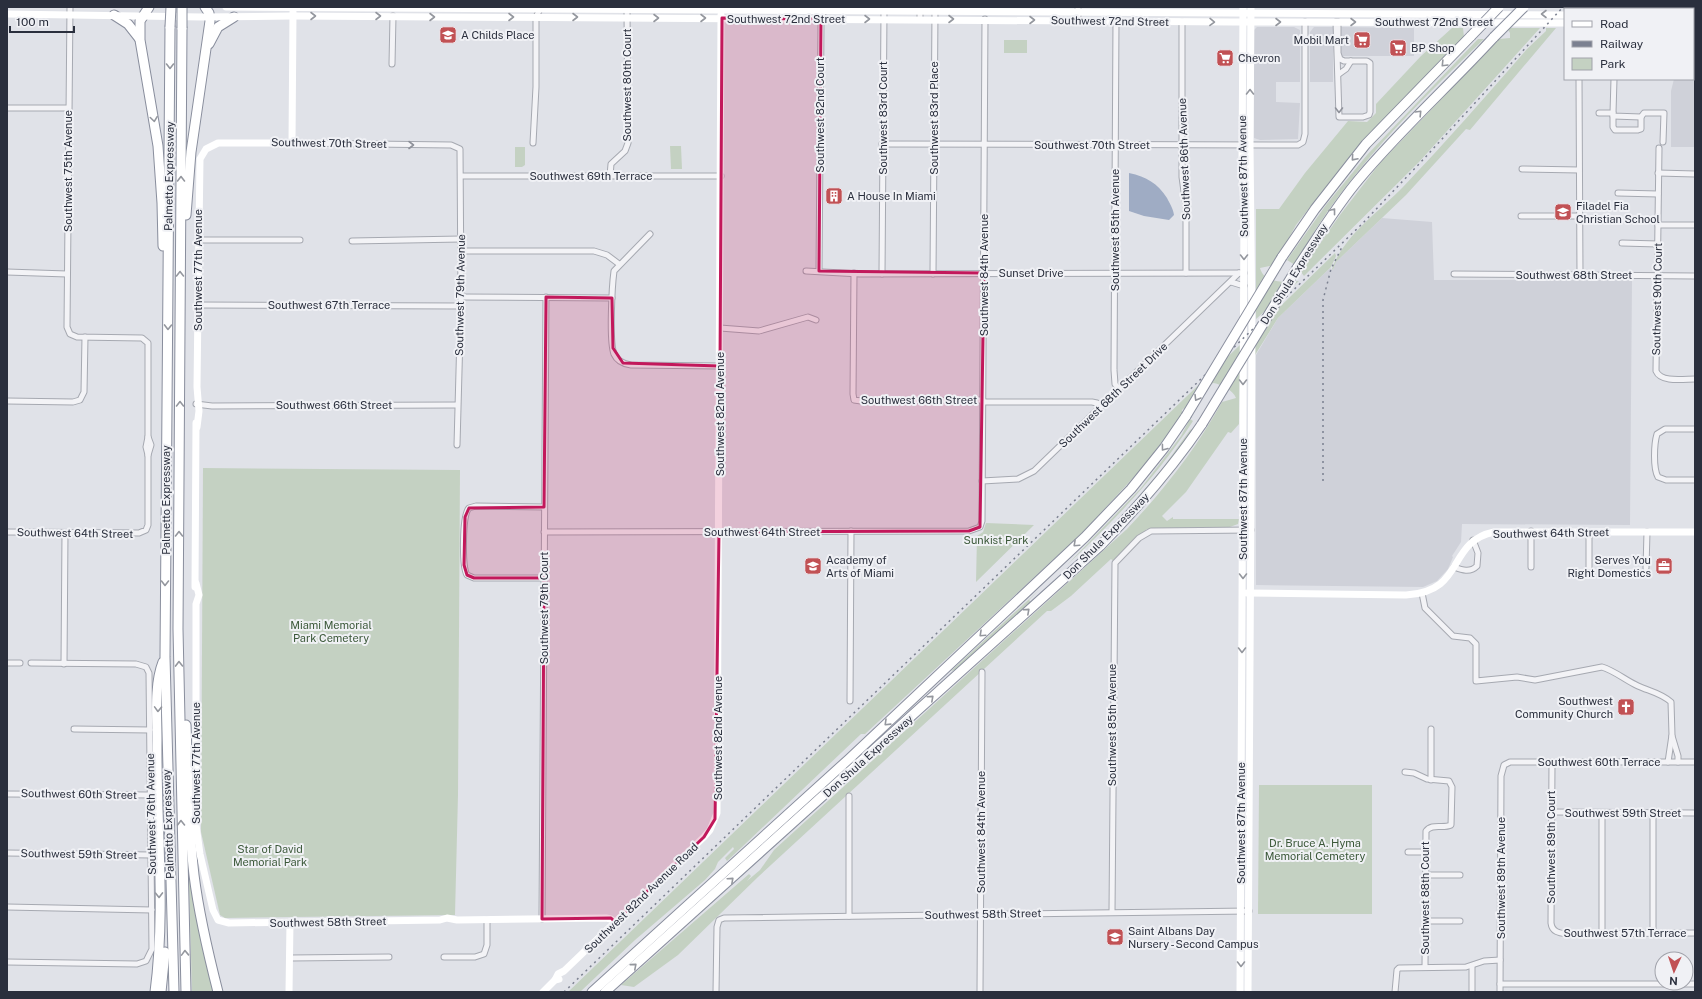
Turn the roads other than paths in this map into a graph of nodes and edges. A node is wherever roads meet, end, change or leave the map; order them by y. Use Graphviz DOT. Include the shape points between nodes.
graph roads {
  1 [pos="171,7"];
  2 [pos="182,7"];
  3 [pos="226,7"];
  4 [pos="245,7"];
  5 [pos="264,7"];
  6 [pos="1499,7"];
  7 [pos="1524,7"];
  8 [pos="293,8"];
  9 [pos="364,8"];
  10 [pos="429,8"];
  11 [pos="541,8"];
  12 [pos="616,8"];
  13 [pos="632,9"];
  14 [pos="824,9"];
  15 [pos="1018,9"];
  16 [pos="1078,10"];
  17 [pos="1243,10"];
  18 [pos="1251,10"];
  19 [pos="69,11"];
  20 [pos="884,11"];
  21 [pos="146,12"];
  22 [pos="208,12"];
  23 [pos="721,12"];
  24 [pos="985,12"];
  25 [pos="1138,12"];
  26 [pos="920,13"];
  27 [pos="1368,13"];
  28 [pos="7,14"];
  29 [pos="1321,14"];
  30 [pos="1437,14"];
  31 [pos="935,15"];
  32 [pos="1564,15"];
  33 [pos="114,16"];
  34 [pos="264,16"];
  35 [pos="293,16"];
  36 [pos="364,16"];
  37 [pos="393,16"];
  38 [pos="234,17"];
  39 [pos="536,17"];
  40 [pos="628,18"];
  41 [pos="822,19"];
  42 [pos="884,19"];
  43 [pos="985,20"];
  44 [pos="1018,20"];
  45 [pos="1078,20"];
  46 [pos="1116,20"];
  47 [pos="1182,22"];
  48 [pos="1242,22"];
  49 [pos="1250,22"];
  50 [pos="1305,22"];
  51 [pos="1321,22"];
  52 [pos="1337,22"];
  53 [pos="1368,22"];
  54 [pos="1436,22"];
  55 [pos="1564,23"];
  56 [pos="140,40"];
  57 [pos="207,51"];
  58 [pos="1351,61"];
  59 [pos="392,64"];
  60 [pos="1339,74"];
  61 [pos="1580,80"];
  62 [pos="1614,80"];
  63 [pos="7,108"];
  64 [pos="68,108"];
  65 [pos="1599,113"];
  66 [pos="1613,115"];
  67 [pos="1641,117"];
  68 [pos="1663,142"];
  69 [pos="292,143"];
  70 [pos="533,143"];
  71 [pos="882,144"];
  72 [pos="934,144"];
  73 [pos="1182,144"];
  74 [pos="985,145"];
  75 [pos="1116,145"];
  76 [pos="1242,145"];
  77 [pos="1250,145"];
  78 [pos="459,147"];
  79 [pos="1659,148"];
  80 [pos="203,153"];
  81 [pos="1522,169"];
  82 [pos="1579,170"];
  83 [pos="1658,173"];
  84 [pos="1695,174"];
  85 [pos="461,176"];
  86 [pos="610,176"];
  87 [pos="722,176"];
  88 [pos="1618,193"];
  89 [pos="1658,194"];
  90 [pos="1252,206"];
  91 [pos="1244,214"];
  92 [pos="1521,216"];
  93 [pos="1580,216"];
  94 [pos="1658,225"];
  95 [pos="1695,225"];
  96 [pos="180,232"];
  97 [pos="650,234"];
  98 [pos="461,239"];
  99 [pos="198,240"];
  100 [pos="300,240"];
  101 [pos="352,241"];
  102 [pos="1622,243"];
  103 [pos="1658,244"];
  104 [pos="461,251"];
  105 [pos="619,264"];
  106 [pos="806,271"];
  107 [pos="819,271"];
  108 [pos="7,272"];
  109 [pos="854,273"];
  110 [pos="984,273"];
  111 [pos="1115,273"];
  112 [pos="1186,273"];
  113 [pos="1225,273"];
  114 [pos="1252,273"];
  115 [pos="67,274"];
  116 [pos="168,274"];
  117 [pos="882,274"];
  118 [pos="933,274"];
  119 [pos="1454,274"];
  120 [pos="1242,275"];
  121 [pos="1580,276"];
  122 [pos="1657,276"];
  123 [pos="1695,276"];
  124 [pos="1231,282"];
  125 [pos="1244,286"];
  126 [pos="461,297"];
  127 [pos="546,297"];
  128 [pos="612,298"];
  129 [pos="198,305"];
  130 [pos="461,306"];
  131 [pos="816,320"];
  132 [pos="720,328"];
  133 [pos="85,337"];
  134 [pos="720,366"];
  135 [pos="1695,379"];
  136 [pos="1119,390"];
  137 [pos="7,401"];
  138 [pos="983,401"];
  139 [pos="1243,401"];
  140 [pos="1252,401"];
  141 [pos="457,405"];
  142 [pos="197,406"];
  143 [pos="1102,406"];
  144 [pos="1695,429"];
  145 [pos="457,445"];
  146 [pos="1695,480"];
  147 [pos="982,481"];
  148 [pos="544,507"];
  149 [pos="978,529"];
  150 [pos="1243,530"];
  151 [pos="1251,530"];
  152 [pos="851,531"];
  153 [pos="1531,531"];
  154 [pos="7,532"];
  155 [pos="544,532"];
  156 [pos="719,532"];
  157 [pos="1589,532"];
  158 [pos="1646,532"];
  159 [pos="1695,532"];
  160 [pos="65,533"];
  161 [pos="1473,540"];
  162 [pos="1454,567"];
  163 [pos="1531,567"];
  164 [pos="1588,567"];
  165 [pos="1646,568"];
  166 [pos="544,578"];
  167 [pos="1242,593"];
  168 [pos="1422,593"];
  169 [pos="1251,594"];
  170 [pos="1242,611"];
  171 [pos="1251,612"];
  172 [pos="165,657"];
  173 [pos="7,663"];
  174 [pos="20,663"];
  175 [pos="31,663"];
  176 [pos="64,664"];
  177 [pos="1242,670"];
  178 [pos="1250,670"];
  179 [pos="982,672"];
  180 [pos="850,701"];
  181 [pos="179,703"];
  182 [pos="74,729"];
  183 [pos="1431,729"];
  184 [pos="150,730"];
  185 [pos="1672,735"];
  186 [pos="1242,741"];
  187 [pos="1250,741"];
  188 [pos="1552,762"];
  189 [pos="1668,762"];
  190 [pos="1678,762"];
  191 [pos="1695,762"];
  192 [pos="1504,765"];
  193 [pos="1405,772"];
  194 [pos="1430,780"];
  195 [pos="1242,781"];
  196 [pos="1250,781"];
  197 [pos="7,794"];
  198 [pos="150,795"];
  199 [pos="849,796"];
  200 [pos="1242,801"];
  201 [pos="1250,801"];
  202 [pos="1552,812"];
  203 [pos="1602,813"];
  204 [pos="1653,813"];
  205 [pos="1695,813"];
  206 [pos="714,822"];
  207 [pos="1241,845"];
  208 [pos="1249,845"];
  209 [pos="1408,852"];
  210 [pos="1426,852"];
  211 [pos="7,853"];
  212 [pos="151,855"];
  213 [pos="1425,875"];
  214 [pos="1460,875"];
  215 [pos="7,907"];
  216 [pos="152,910"];
  217 [pos="171,911"];
  218 [pos="1241,911"];
  219 [pos="1249,911"];
  220 [pos="1112,912"];
  221 [pos="980,914"];
  222 [pos="849,916"];
  223 [pos="217,919"];
  224 [pos="542,919"];
  225 [pos="487,920"];
  226 [pos="1425,921"];
  227 [pos="1460,921"];
  228 [pos="290,922"];
  229 [pos="615,922"];
  230 [pos="1555,931"];
  231 [pos="1695,933"];
  232 [pos="1602,934"];
  233 [pos="1653,934"];
  234 [pos="389,957"];
  235 [pos="444,957"];
  236 [pos="290,958"];
  237 [pos="1500,960"];
  238 [pos="7,962"];
  239 [pos="1425,967"];
  240 [pos="1472,967"];
  241 [pos="1500,984"];
  242 [pos="1695,984"];
  243 [pos="155,992"];
  244 [pos="161,992"];
  245 [pos="174,992"];
  246 [pos="186,992"];
  247 [pos="218,992"];
  248 [pos="289,992"];
  249 [pos="543,992"];
  250 [pos="592,992"];
  251 [pos="605,992"];
  252 [pos="716,992"];
  253 [pos="980,992"];
  254 [pos="1240,992"];
  255 [pos="1248,992"];
  256 [pos="1395,992"];
  257 [pos="1472,992"];
  258 [pos="1500,992"];
  1 -- 116 [label="highway, Palmetto Expressway, one-way, bridge"];
  96 -- 2 [label="highway, Palmetto Expressway, one-way, bridge"];
  3 -- 4 [label="main road, Southwest 72nd Street"];
  4 -- 5 [label="main road, Southwest 72nd Street"];
  5 -- 8 [label="main road, Southwest 72nd Street"];
  5 -- 34 [label="main road"];
  6 -- 250 [label="highway, Don Shula Expressway, one-way, bridge" via="1350,164 1314,209 1186,416 1131,489 1085,537 849,760"];
  251 -- 7 [label="highway, Don Shula Expressway, one-way, bridge" via="1100,546 1144,500 1202,424 1329,217 1413,119"];
  8 -- 9 [label="main road, Southwest 72nd Street"];
  8 -- 35 [label="main road"];
  9 -- 10 [label="main road, Southwest 72nd Street"];
  9 -- 36 [label="main road"];
  10 -- 11 [label="main road, Southwest 72nd Street"];
  11 -- 12 [label="main road, Southwest 72nd Street"];
  11 -- 39 [label="street"];
  12 -- 13 [label="main road, Southwest 72nd Street"];
  13 -- 23 [label="main road, Southwest 72nd Street"];
  13 -- 40 [label="street, Southwest 80th Court"];
  14 -- 20 [label="main road, Southwest 72nd Street"];
  14 -- 23 [label="main road, Southwest 72nd Street"];
  14 -- 41 [label="street, Southwest 82nd Court"];
  15 -- 16 [label="main road, Southwest 72nd Street"];
  15 -- 24 [label="main road, Southwest 72nd Street"];
  15 -- 44 [label="street"];
  16 -- 25 [label="main road, Southwest 72nd Street"];
  16 -- 45 [label="street"];
  17 -- 18 [label="main road, Southwest 72nd Street"];
  17 -- 25 [label="main road, Southwest 72nd Street"];
  17 -- 48 [label="main road, Southwest 87th Avenue"];
  18 -- 29 [label="main road, Southwest 72nd Street"];
  18 -- 49 [label="main road, Southwest 87th Avenue"];
  19 -- 28 [label="main road, Southwest 72nd Street"];
  19 -- 33 [label="main road, Southwest 72nd Street"];
  19 -- 64 [label="street, Southwest 75th Avenue"];
  20 -- 26 [label="main road, Southwest 72nd Street"];
  20 -- 42 [label="street, Southwest 83rd Court"];
  21 -- 22 [label="main road, Southwest 72nd Street"];
  21 -- 33 [label="main road, Southwest 72nd Street"];
  21 -- 56 [label="highway" via="139,24"];
  22 -- 38 [label="main road, Southwest 72nd Street"];
  22 -- 57 [label="highway"];
  40 -- 23 [label="main road, Southwest 72nd Street, one-way"];
  23 -- 41 [label="main road, Southwest 72nd Street"];
  23 -- 87 [label="main road, Southwest 82nd Avenue"];
  24 -- 31 [label="main road, Southwest 72nd Street"];
  24 -- 43 [label="main road"];
  25 -- 46 [label="main road" via="1135,16 1117,17"];
  26 -- 31 [label="main road, Southwest 72nd Street"];
  26 -- 42 [label="main road, Southwest 72nd Street"];
  27 -- 29 [label="main road, Southwest 72nd Street"];
  27 -- 30 [label="main road, Southwest 72nd Street"];
  27 -- 53 [label="main road"];
  29 -- 51 [label="main road"];
  32 -- 30 [label="main road, Southwest 72nd Street, one-way"];
  30 -- 54 [label="main road"];
  31 -- 43 [label="main road, Southwest 72nd Street, one-way"];
  31 -- 72 [label="street, Southwest 83rd Place"];
  33 -- 56 [label="highway" via="128,24"];
  34 -- 35 [label="main road, Southwest 72nd Street"];
  34 -- 38 [label="main road, Southwest 72nd Street"];
  35 -- 36 [label="main road, Southwest 72nd Street, one-way"];
  35 -- 69 [label="main road"];
  36 -- 37 [label="main road, Southwest 72nd Street, one-way"];
  37 -- 39 [label="main road, Southwest 72nd Street, one-way"];
  37 -- 59 [label="street"];
  38 -- 57 [label="highway" via="216,30"];
  39 -- 40 [label="main road, Southwest 72nd Street, one-way"];
  39 -- 70 [label="street"];
  40 -- 86 [label="street, Southwest 80th Court" via="628,143 625,151 612,162"];
  41 -- 42 [label="main road, Southwest 72nd Street, one-way"];
  41 -- 107 [label="street, Southwest 82nd Court"];
  42 -- 71 [label="street, Southwest 83rd Court"];
  43 -- 44 [label="main road, Southwest 72nd Street"];
  43 -- 74 [label="street, Southwest 84th Avenue"];
  44 -- 45 [label="main road, Southwest 72nd Street, one-way"];
  45 -- 46 [label="main road, Southwest 72nd Street"];
  46 -- 47 [label="main road, Southwest 72nd Street"];
  46 -- 75 [label="street, Southwest 85th Avenue"];
  47 -- 48 [label="main road, Southwest 72nd Street, one-way"];
  47 -- 73 [label="street, Southwest 86th Avenue"];
  48 -- 49 [label="main road, Southwest 72nd Street"];
  48 -- 76 [label="main road, Southwest 87th Avenue"];
  49 -- 50 [label="main road, Southwest 72nd Street, one-way"];
  77 -- 49 [label="main road, Southwest 87th Avenue, one-way"];
  50 -- 51 [label="main road, Southwest 72nd Street"];
  50 -- 77 [label="street, Southwest 70th Street" via="1304,134 1301,143"];
  51 -- 52 [label="main road, Southwest 72nd Street"];
  52 -- 53 [label="main road, Southwest 72nd Street, one-way"];
  52 -- 58 [label="street" via="1338,53 1342,60"];
  52 -- 60 [label="street" via="1336,56"];
  53 -- 54 [label="main road, Southwest 72nd Street"];
  54 -- 55 [label="main road, Southwest 72nd Street"];
  56 -- 116 [label="highway, one-way" via="158,146 163,258"];
  57 -- 96 [label="highway" via="191,152 186,217"];
  58 -- 60 [label="street"];
  60 -- 58 [label="street, one-way" via="1339,117 1367,116 1370,112 1370,63"];
  61 -- 82 [label="street"];
  62 -- 66 [label="street"];
  63 -- 64 [label="street"];
  64 -- 115 [label="street, Southwest 75th Avenue"];
  65 -- 66 [label="street"];
  66 -- 67 [label="street"];
  66 -- 67 [label="street" via="1615,130 1642,129"];
  67 -- 68 [label="street" via="1644,113 1664,113"];
  69 -- 78 [label="street, Southwest 70th Street, one-way"];
  69 -- 80 [label="main road, Southwest 70th Street" via="221,142 211,145"];
  71 -- 72 [label="street, Southwest 70th Street"];
  71 -- 117 [label="street, Southwest 83rd Court"];
  72 -- 74 [label="street, Southwest 70th Street"];
  72 -- 118 [label="street, Southwest 83rd Place"];
  73 -- 75 [label="street, Southwest 70th Street"];
  73 -- 76 [label="street, Southwest 70th Street"];
  73 -- 112 [label="street, Southwest 86th Avenue" via="1186,206"];
  74 -- 75 [label="street, Southwest 70th Street"];
  74 -- 110 [label="street, Southwest 84th Avenue"];
  75 -- 111 [label="street, Southwest 85th Avenue"];
  76 -- 77 [label="street, Southwest 70th Street"];
  76 -- 91 [label="main road, Southwest 87th Avenue"];
  77 -- 90 [label="main road, Southwest 87th Avenue"];
  78 -- 85 [label="street, Southwest 79th Avenue"];
  79 -- 83 [label="street, Southwest 90th Court"];
  80 -- 99 [label="main road, Southwest 77th Avenue" via="199,168"];
  81 -- 82 [label="street"];
  82 -- 93 [label="street"];
  83 -- 84 [label="street"];
  83 -- 89 [label="street, Southwest 90th Court"];
  85 -- 86 [label="street, Southwest 69th Terrace"];
  85 -- 98 [label="street, Southwest 79th Avenue"];
  86 -- 87 [label="street, Southwest 69th Terrace"];
  87 -- 132 [label="main road, Southwest 82nd Avenue"];
  88 -- 89 [label="street"];
  89 -- 94 [label="street, Southwest 90th Court"];
  90 -- 91 [label="main road"];
  90 -- 114 [label="main road, Southwest 87th Avenue"];
  91 -- 120 [label="main road, Southwest 87th Avenue, one-way"];
  92 -- 93 [label="street"];
  93 -- 121 [label="street"];
  94 -- 95 [label="street"];
  94 -- 103 [label="street, Southwest 90th Court"];
  181 -- 96 [label="highway, Palmetto Expressway, one-way"];
  97 -- 105 [label="street"];
  98 -- 101 [label="street"];
  98 -- 104 [label="street, Southwest 79th Avenue"];
  99 -- 100 [label="street"];
  99 -- 129 [label="main road, Southwest 77th Avenue"];
  102 -- 103 [label="street"];
  103 -- 122 [label="street, Southwest 90th Court"];
  104 -- 105 [label="street" via="594,251 607,255"];
  104 -- 126 [label="street, Southwest 79th Avenue"];
  105 -- 128 [label="street" via="614,271"];
  106 -- 107 [label="street"];
  107 -- 109 [label="street, Sunset Drive"];
  108 -- 115 [label="street"];
  109 -- 117 [label="street, Sunset Drive"];
  109 -- 138 [label="street, Southwest 66th Street" via="854,400"];
  110 -- 111 [label="street, Sunset Drive"];
  110 -- 118 [label="street, Sunset Drive"];
  110 -- 138 [label="street, Southwest 84th Avenue"];
  111 -- 112 [label="street, Sunset Drive"];
  111 -- 136 [label="street, Southwest 85th Avenue" via="1115,384"];
  112 -- 113 [label="street, Sunset Drive"];
  113 -- 120 [label="street, Sunset Drive"];
  113 -- 124 [label="street" via="1230,276"];
  114 -- 120 [label="main road"];
  114 -- 140 [label="main road, Southwest 87th Avenue"];
  115 -- 133 [label="street, Southwest 75th Avenue" via="66,326 70,334"];
  116 -- 172 [label="highway, Palmetto Expressway, one-way"];
  117 -- 118 [label="street, Sunset Drive"];
  119 -- 121 [label="street, Southwest 68th Street"];
  120 -- 124 [label="street, Southwest 68th Street Drive"];
  120 -- 125 [label="main road, Southwest 87th Avenue"];
  121 -- 122 [label="street, Southwest 68th Street"];
  122 -- 123 [label="street, Southwest 68th Street"];
  122 -- 135 [label="street, Southwest 90th Court" via="1656,366 1659,376"];
  124 -- 125 [label="street"];
  124 -- 136 [label="street, Southwest 68th Street Drive"];
  125 -- 139 [label="main road, Southwest 87th Avenue, one-way"];
  126 -- 127 [label="street"];
  126 -- 130 [label="street, Southwest 79th Avenue"];
  127 -- 128 [label="street"];
  127 -- 148 [label="street, Southwest 79th Court"];
  128 -- 134 [label="street" via="613,348 615,356 622,363 638,366"];
  129 -- 130 [label="street, Southwest 67th Terrace"];
  129 -- 142 [label="main road, Southwest 77th Avenue"];
  130 -- 141 [label="street, Southwest 79th Avenue"];
  131 -- 132 [label="street" via="808,317 759,330"];
  132 -- 134 [label="main road, Southwest 82nd Avenue"];
  133 -- 137 [label="street" via="82,399 73,402"];
  133 -- 160 [label="street, Southwest 64th Street" via="140,338 146,340 149,348 146,445 148,525 144,532"];
  134 -- 156 [label="main road, Southwest 82nd Avenue"];
  136 -- 143 [label="street, Southwest 68th Street Drive"];
  138 -- 143 [label="street, Southwest 66th Street" via="1092,402"];
  138 -- 147 [label="street, Southwest 84th Avenue"];
  139 -- 140 [label="main road"];
  139 -- 150 [label="main road, Southwest 87th Avenue"];
  140 -- 151 [label="main road, Southwest 87th Avenue"];
  141 -- 142 [label="street, Southwest 66th Street"];
  141 -- 145 [label="street, Southwest 79th Avenue"];
  142 -- 223 [label="main road, Southwest 77th Avenue" via="194,594 196,825 200,854"];
  143 -- 147 [label="street, Southwest 68th Street Drive" via="1031,473 1016,480"];
  144 -- 146 [label="street" via="1665,429 1658,433 1656,440 1656,470 1659,478"];
  147 -- 149 [label="street, Southwest 84th Avenue" via="982,521"];
  148 -- 155 [label="street, Southwest 79th Court"];
  148 -- 166 [label="street" via="468,508 465,517 464,565 467,575 474,578"];
  149 -- 152 [label="street, Southwest 64th Street"];
  150 -- 151 [label="street"];
  150 -- 167 [label="main road, Southwest 87th Avenue, one-way"];
  150 -- 220 [label="street, Southwest 85th Avenue" via="1151,531 1145,533 1116,559"];
  151 -- 169 [label="main road, Southwest 87th Avenue"];
  152 -- 156 [label="street, Southwest 64th Street"];
  152 -- 180 [label="street"];
  153 -- 157 [label="main road, Southwest 64th Street"];
  153 -- 161 [label="main road, Southwest 64th Street" via="1494,532"];
  153 -- 163 [label="street"];
  154 -- 160 [label="street, Southwest 64th Street"];
  155 -- 156 [label="street, Southwest 64th Street"];
  155 -- 166 [label="street, Southwest 79th Court"];
  156 -- 206 [label="main road, Southwest 82nd Avenue" via="718,805"];
  157 -- 158 [label="main road, Southwest 64th Street"];
  157 -- 164 [label="street"];
  158 -- 159 [label="main road, Southwest 64th Street"];
  158 -- 165 [label="street"];
  160 -- 176 [label="street"];
  161 -- 162 [label="main road"];
  161 -- 162 [label="street" via="1479,556 1476,568 1465,571"];
  162 -- 168 [label="main road" via="1442,583"];
  166 -- 224 [label="street, Southwest 79th Court"];
  167 -- 169 [label="main road"];
  167 -- 170 [label="main road, Southwest 87th Avenue"];
  168 -- 169 [label="main road"];
  168 -- 185 [label="street" via="1425,608 1453,636 1470,638 1475,642 1476,681 1517,677 1535,680 1602,667 1610,669 1638,686 1665,696 1671,702"];
  169 -- 171 [label="main road, Southwest 87th Avenue"];
  170 -- 171 [label="main road"];
  170 -- 177 [label="main road, Southwest 87th Avenue, one-way"];
  171 -- 178 [label="main road, Southwest 87th Avenue"];
  172 -- 217 [label="highway, Palmetto Expressway"];
  172 -- 243 [label="highway, one-way" via="159,671 158,696 160,935"];
  173 -- 174 [label="street"];
  175 -- 176 [label="street"];
  176 -- 184 [label="street, Southwest 76th Avenue" via="136,664 146,667 150,675"];
  177 -- 178 [label="main road"];
  177 -- 186 [label="main road, Southwest 87th Avenue"];
  178 -- 187 [label="main road, Southwest 87th Avenue"];
  179 -- 221 [label="street, Southwest 84th Avenue"];
  246 -- 181 [label="highway, Palmetto Expressway, one-way"];
  181 -- 247 [label="highway" via="185,719 195,882 204,935"];
  182 -- 184 [label="street"];
  183 -- 194 [label="street"];
  184 -- 198 [label="street, Southwest 76th Avenue"];
  185 -- 189 [label="street"];
  185 -- 190 [label="street"];
  186 -- 187 [label="main road"];
  186 -- 195 [label="main road, Southwest 87th Avenue"];
  187 -- 196 [label="main road, Southwest 87th Avenue"];
  188 -- 189 [label="street, Southwest 60th Terrace"];
  188 -- 192 [label="street, Southwest 60th Terrace" via="1513,762"];
  188 -- 202 [label="street, Southwest 89th Court"];
  189 -- 190 [label="street, Southwest 60th Terrace"];
  190 -- 191 [label="street, Southwest 60th Terrace"];
  192 -- 237 [label="street, Southwest 89th Avenue" via="1501,776"];
  193 -- 194 [label="street"];
  194 -- 210 [label="street, Southwest 88th Court" via="1447,780 1451,783 1452,820 1450,826 1427,829"];
  195 -- 196 [label="main road"];
  195 -- 200 [label="main road, Southwest 87th Avenue"];
  196 -- 201 [label="main road, Southwest 87th Avenue"];
  197 -- 198 [label="street, Southwest 60th Street"];
  198 -- 212 [label="street, Southwest 76th Avenue"];
  199 -- 222 [label="street"];
  200 -- 201 [label="main road"];
  200 -- 207 [label="main road, Southwest 87th Avenue"];
  201 -- 208 [label="main road, Southwest 87th Avenue"];
  202 -- 203 [label="street, Southwest 59th Street"];
  202 -- 230 [label="street, Southwest 89th Court" via="1551,923"];
  203 -- 204 [label="street, Southwest 59th Street"];
  203 -- 232 [label="street"];
  204 -- 205 [label="street, Southwest 59th Street"];
  204 -- 233 [label="street"];
  206 -- 229 [label="main road, Southwest 82nd Avenue Road" via="701,840"];
  207 -- 208 [label="main road"];
  207 -- 218 [label="main road, Southwest 87th Avenue"];
  208 -- 219 [label="main road, Southwest 87th Avenue"];
  209 -- 210 [label="street"];
  210 -- 213 [label="street, Southwest 88th Court"];
  211 -- 212 [label="street, Southwest 59th Street"];
  212 -- 216 [label="street, Southwest 76th Avenue"];
  213 -- 214 [label="street"];
  213 -- 226 [label="street, Southwest 88th Court"];
  215 -- 216 [label="street"];
  216 -- 238 [label="street, Southwest 76th Avenue" via="152,949 146,961 134,964"];
  217 -- 244 [label="highway"];
  217 -- 245 [label="highway, Palmetto Expressway"];
  218 -- 219 [label="street, Southwest 58th Street"];
  218 -- 220 [label="street, Southwest 58th Street"];
  218 -- 254 [label="main road, Southwest 87th Avenue, one-way"];
  219 -- 255 [label="main road, Southwest 87th Avenue"];
  220 -- 221 [label="street, Southwest 58th Street"];
  221 -- 222 [label="street, Southwest 58th Street"];
  221 -- 253 [label="street, Southwest 84th Avenue"];
  222 -- 252 [label="street, Southwest 58th Street" via="727,918 719,921 716,933"];
  223 -- 228 [label="main road, Southwest 58th Street" via="226,923"];
  224 -- 225 [label="main road, Southwest 58th Street"];
  224 -- 229 [label="main road, Southwest 58th Street" via="609,918"];
  225 -- 228 [label="main road, Southwest 58th Street" via="457,920 449,923 440,920"];
  225 -- 235 [label="street" via="487,947 484,954 476,957"];
  226 -- 227 [label="street"];
  226 -- 239 [label="street, Southwest 88th Court"];
  228 -- 236 [label="main road"];
  229 -- 249 [label="main road, Southwest 82nd Avenue Road" via="564,971 561,978 555,980"];
  230 -- 232 [label="street, Southwest 57th Terrace" via="1562,934"];
  231 -- 233 [label="street, Southwest 57th Terrace"];
  232 -- 233 [label="street, Southwest 57th Terrace"];
  234 -- 236 [label="street"];
  236 -- 248 [label="main road"];
  237 -- 240 [label="street" via="1484,961"];
  237 -- 241 [label="street, Southwest 89th Avenue"];
  239 -- 240 [label="street"];
  239 -- 256 [label="street" via="1398,969 1395,975"];
  240 -- 257 [label="street"];
  241 -- 242 [label="street"];
  241 -- 258 [label="street, Southwest 89th Avenue"];
}
